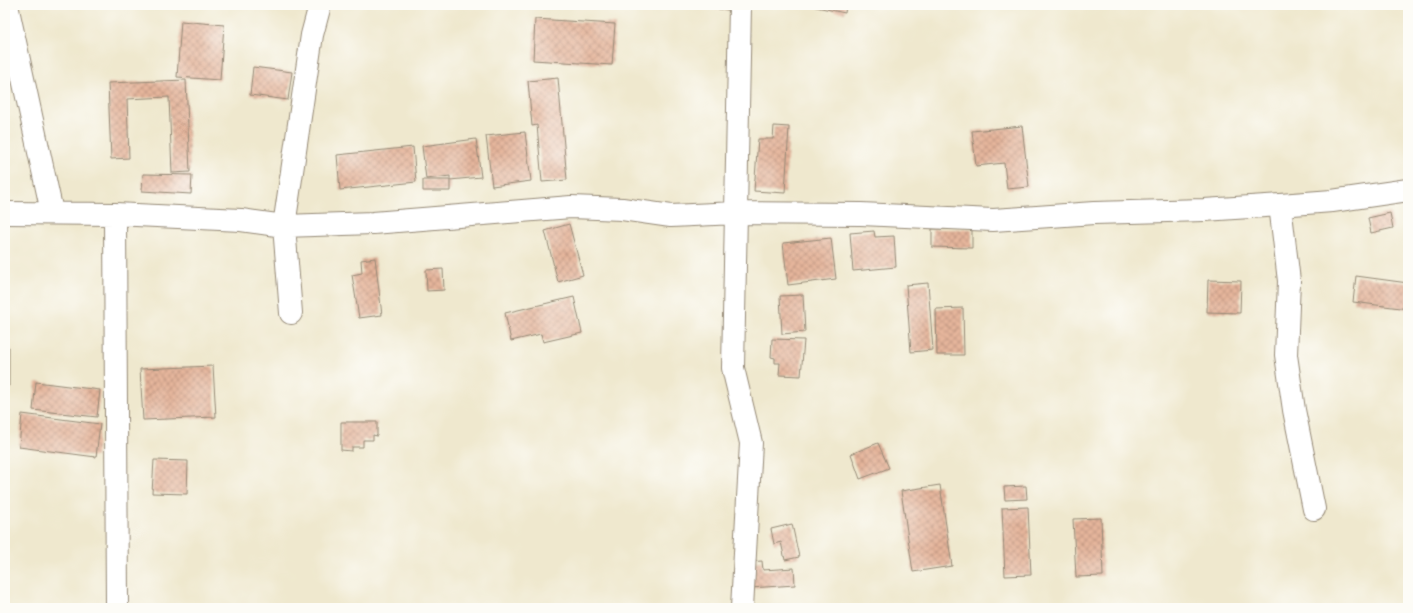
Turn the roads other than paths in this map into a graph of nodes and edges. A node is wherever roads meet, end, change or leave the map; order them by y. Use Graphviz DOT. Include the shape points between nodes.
graph roads {
  1 [pos="7,5"];
  2 [pos="320,5"];
  3 [pos="740,5"];
  4 [pos="1408,190"];
  5 [pos="1280,205"];
  6 [pos="52,212"];
  7 [pos="5,213"];
  8 [pos="736,213"];
  9 [pos="115,214"];
  10 [pos="284,226"];
  11 [pos="291,313"];
  12 [pos="1314,509"];
  13 [pos="117,608"];
  14 [pos="742,608"];
  1 -- 6 [label="street"];
  2 -- 10 [label="street" via="312,35"];
  3 -- 8 [label="street"];
  4 -- 5 [label="street" via="1332,201"];
  5 -- 8 [label="street" via="993,220 861,214"];
  5 -- 12 [label="street" via="1289,281 1286,355"];
  6 -- 7 [label="street"];
  6 -- 9 [label="street"];
  8 -- 10 [label="street" via="671,216 622,209 570,207 373,223"];
  8 -- 14 [label="street" via="733,368 751,443"];
  9 -- 10 [label="street" via="241,220"];
  9 -- 13 [label="street"];
  10 -- 11 [label="street"];
}
